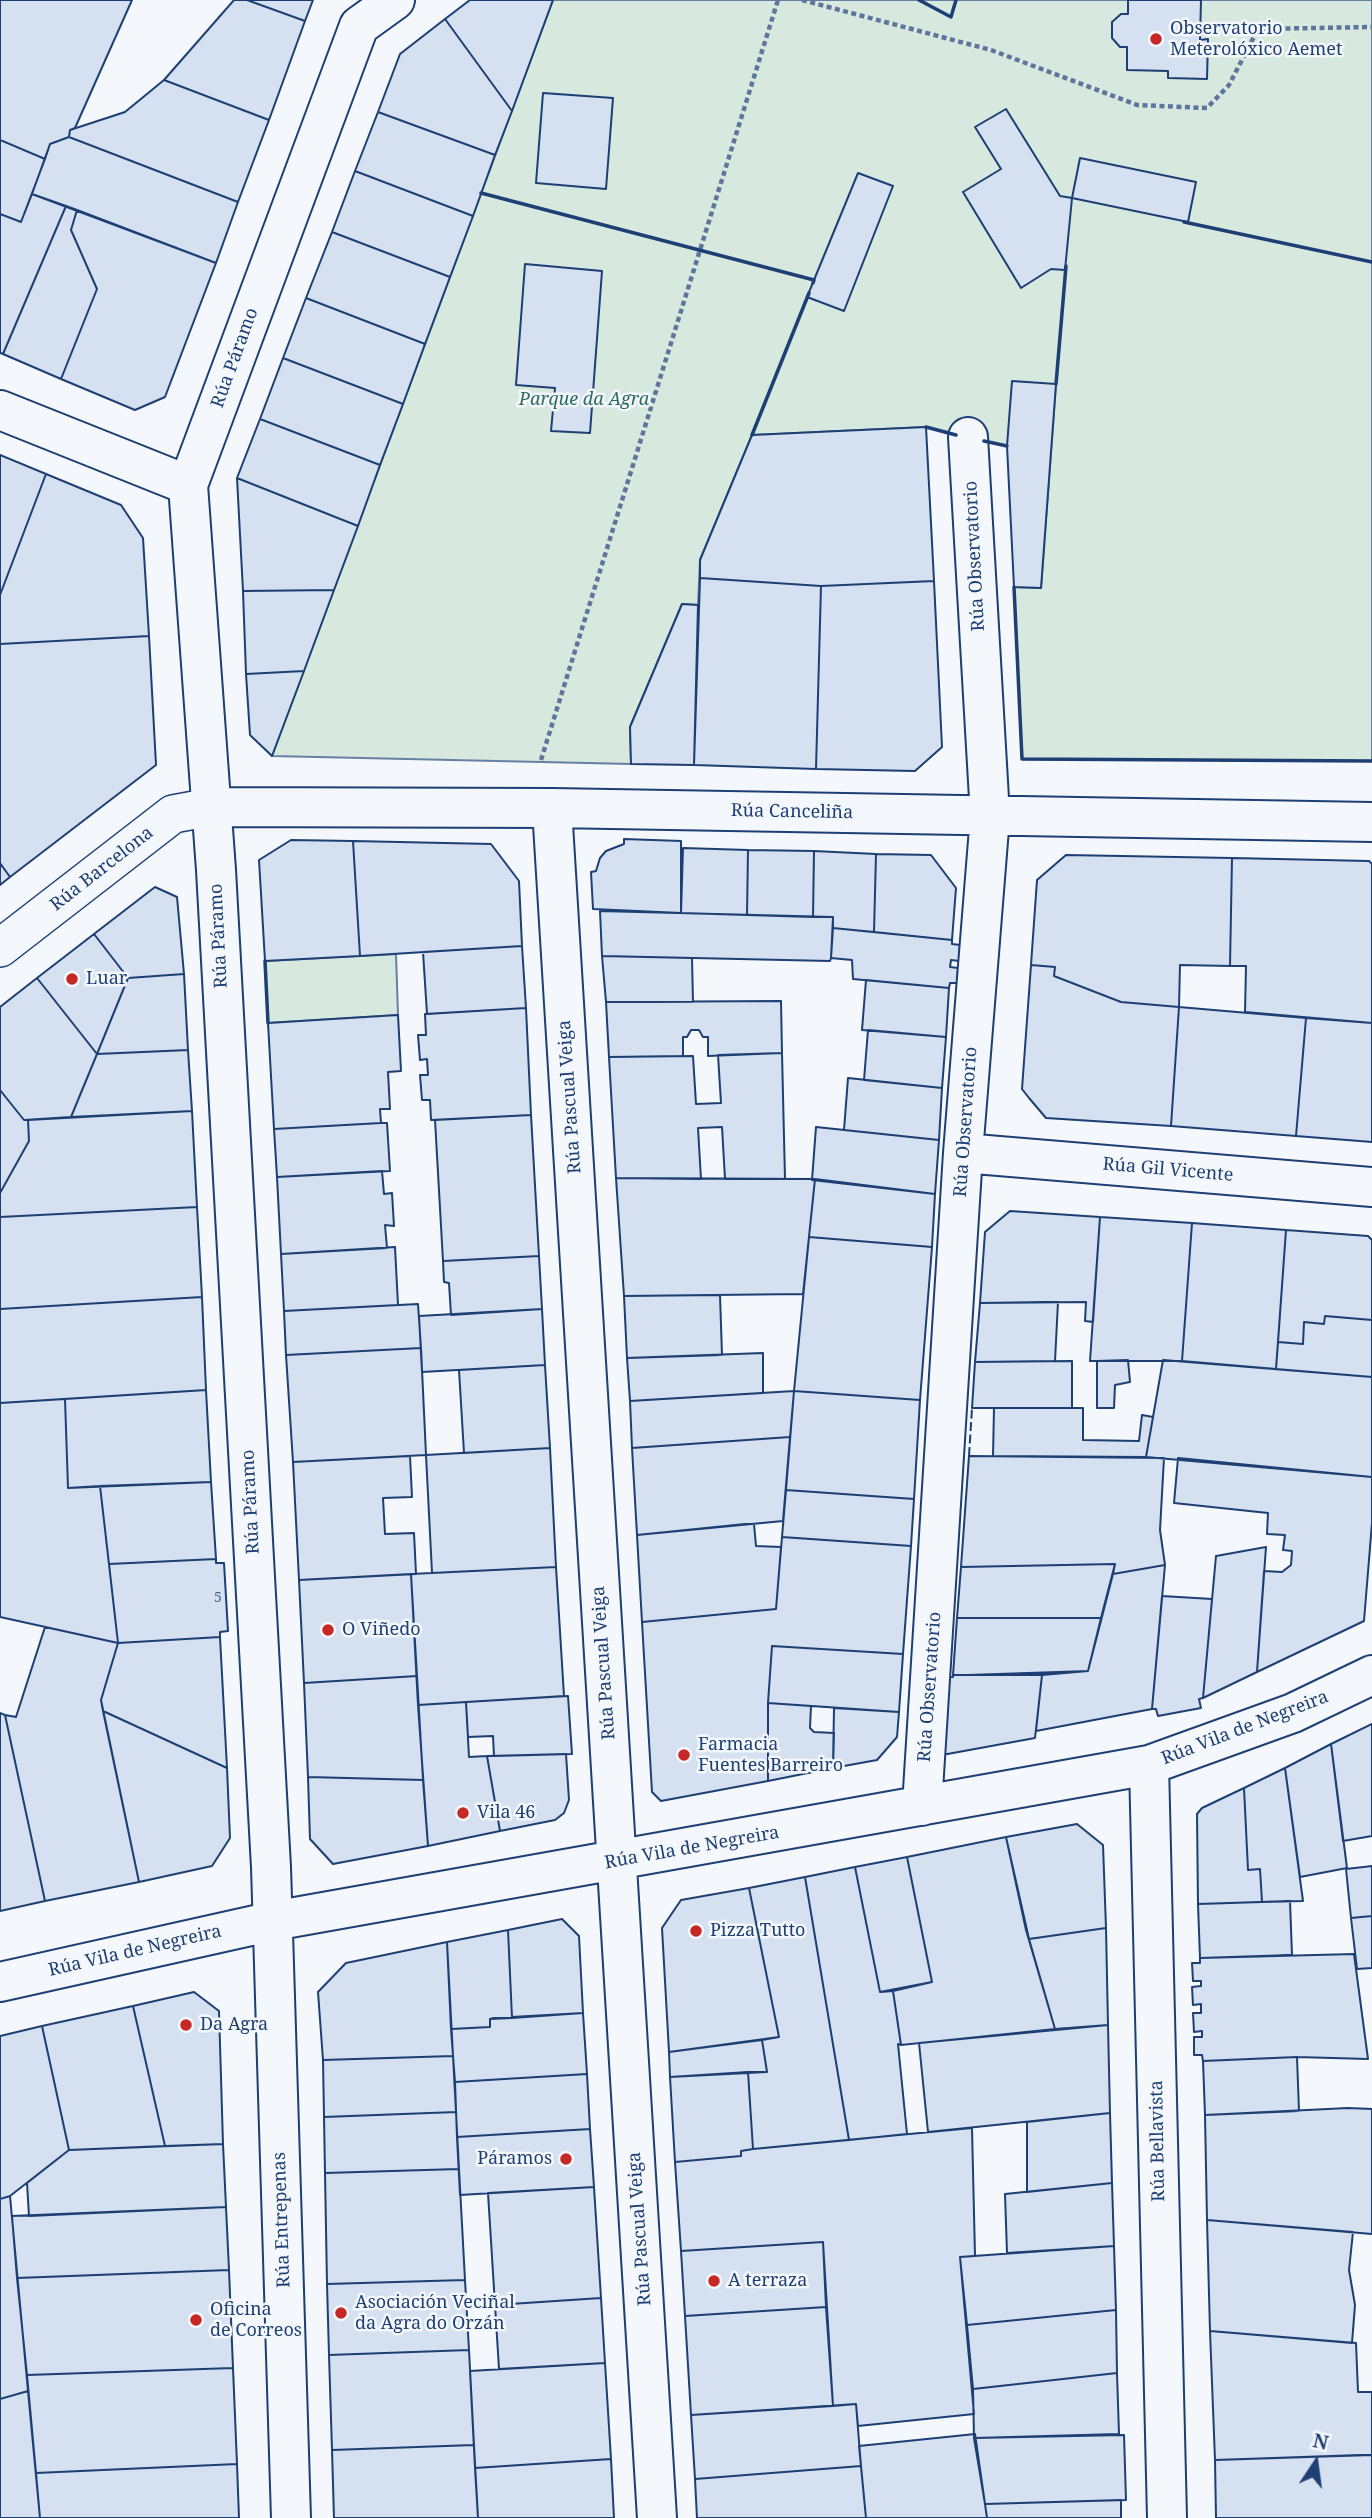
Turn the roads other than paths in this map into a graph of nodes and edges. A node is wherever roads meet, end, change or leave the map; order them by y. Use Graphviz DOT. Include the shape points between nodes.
graph roads {
  1 [pos="395,0"];
  2 [pos="0,410"];
  3 [pos="968,437"];
  4 [pos="188,485"];
  5 [pos="211,807"];
  6 [pos="552,808"];
  7 [pos="990,816"];
  8 [pos="1372,822"];
  9 [pos="0,948"];
  10 [pos="963,1153"];
  11 [pos="1372,1186"];
  12 [pos="1372,1675"];
  13 [pos="1149,1765"];
  14 [pos="922,1806"];
  15 [pos="617,1862"];
  16 [pos="273,1921"];
  17 [pos="0,1982"];
  18 [pos="291,2518"];
  19 [pos="657,2518"];
  20 [pos="1167,2518"];
  1 -- 4 [label="street, Rúa Páramo" via="359,26"];
  2 -- 4 [label="street"];
  3 -- 7 [label="street, Rúa Observatorio"];
  4 -- 5 [label="street, Rúa Páramo"];
  5 -- 6 [label="street, Rúa Canceliña"];
  5 -- 9 [label="street, Rúa Barcelona" via="173,814"];
  5 -- 16 [label="street, Rúa Páramo"];
  6 -- 7 [label="street, Rúa Canceliña"];
  6 -- 15 [label="street, Rúa Pascual Veiga"];
  7 -- 8 [label="street, Rúa Canceliña"];
  7 -- 10 [label="street, Rúa Observatorio"];
  10 -- 11 [label="street, Rúa Gil Vicente"];
  10 -- 14 [label="street, Rúa Observatorio"];
  12 -- 13 [label="street, Rúa Vila de Negreira" via="1293,1713"];
  13 -- 14 [label="street, Rúa Vila de Negreira"];
  13 -- 20 [label="street, Rúa Bellavista"];
  14 -- 15 [label="street, Rúa Vila de Negreira"];
  15 -- 16 [label="street, Rúa Vila de Negreira"];
  15 -- 19 [label="street, Rúa Pascual Veiga"];
  16 -- 17 [label="street, Rúa Vila de Negreira"];
  16 -- 18 [label="street, Rúa Entrepenas"];
}
